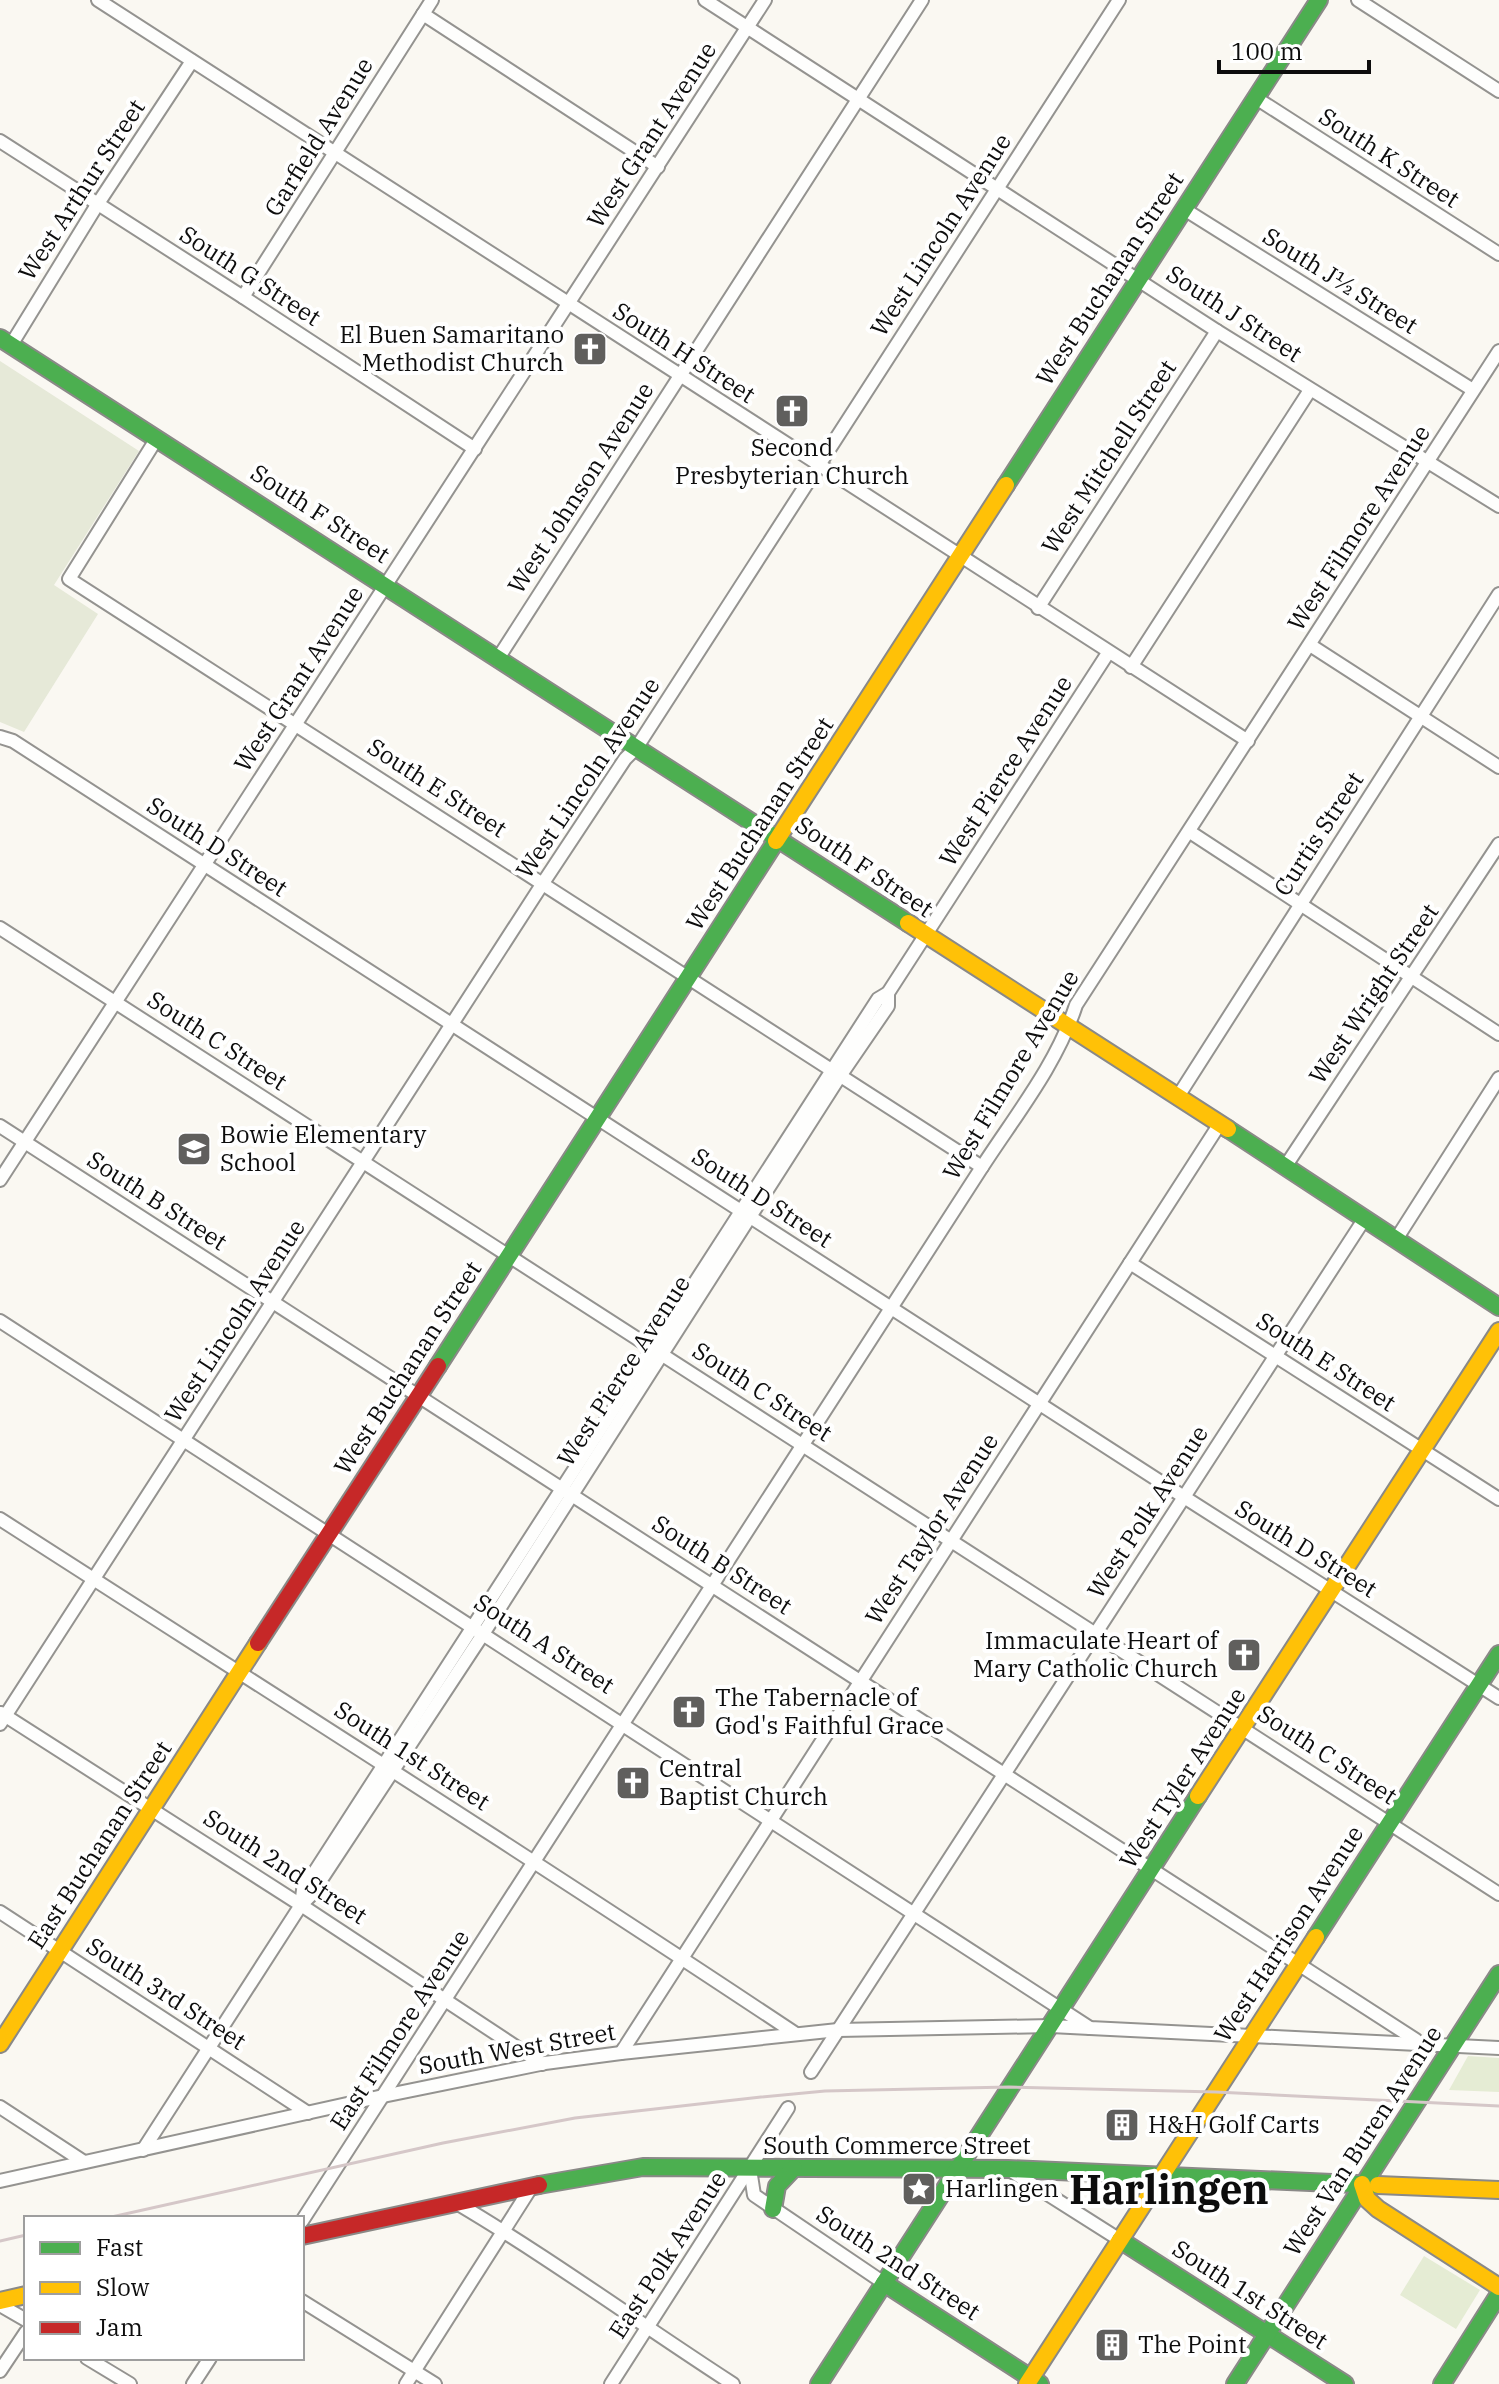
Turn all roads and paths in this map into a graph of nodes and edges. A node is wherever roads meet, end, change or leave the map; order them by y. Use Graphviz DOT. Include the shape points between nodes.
graph roads {
  1 [pos="98,0"];
  2 [pos="432,0"];
  3 [pos="705,0"];
  4 [pos="765,0"];
  5 [pos="922,0"];
  6 [pos="1119,0"];
  7 [pos="1319,0"];
  8 [pos="1358,0"];
  9 [pos="423,14"];
  10 [pos="747,27"];
  11 [pos="192,61"];
  12 [pos="1499,91"];
  13 [pos="858,98"];
  14 [pos="1256,98"];
  15 [pos="0,141"];
  16 [pos="336,152"];
  17 [pos="658,167"];
  18 [pos="997,188"];
  19 [pos="97,205"];
  20 [pos="1184,209"];
  21 [pos="1499,254"];
  22 [pos="1139,279"];
  23 [pos="243,297"];
  24 [pos="568,305"];
  25 [pos="1217,331"];
  26 [pos="5,341"];
  27 [pos="1499,351"];
  28 [pos="679,376"];
  29 [pos="1310,390"];
  30 [pos="1473,390"];
  31 [pos="157,438"];
  32 [pos="475,449"];
  33 [pos="1428,462"];
  34 [pos="819,466"];
  35 [pos="1499,506"];
  36 [pos="959,557"];
  37 [pos="386,585"];
  38 [pos="1499,594"];
  39 [pos="1038,608"];
  40 [pos="1310,645"];
  41 [pos="1108,653"];
  42 [pos="497,660"];
  43 [pos="1131,667"];
  44 [pos="1421,716"];
  45 [pos="296,724"];
  46 [pos="0,737"];
  47 [pos="1248,741"];
  48 [pos="637,747"];
  49 [pos="1499,767"];
  50 [pos="1190,832"];
  51 [pos="779,839"];
  52 [pos="1499,844"];
  53 [pos="204,865"];
  54 [pos="543,883"];
  55 [pos="1299,904"];
  56 [pos="0,928"];
  57 [pos="925,936"];
  58 [pos="689,977"];
  59 [pos="1412,977"];
  60 [pos="114,1001"];
  61 [pos="453,1025"];
  62 [pos="1069,1028"];
  63 [pos="1499,1034"];
  64 [pos="836,1073"];
  65 [pos="1499,1078"];
  66 [pos="1177,1098"];
  67 [pos="597,1119"];
  68 [pos="1219,1125"];
  69 [pos="0,1126"];
  70 [pos="24,1142"];
  71 [pos="365,1161"];
  72 [pos="982,1167"];
  73 [pos="1285,1167"];
  74 [pos="0,1180"];
  75 [pos="746,1214"];
  76 [pos="1365,1218"];
  77 [pos="1397,1238"];
  78 [pos="510,1255"];
  79 [pos="1130,1263"];
  80 [pos="274,1302"];
  81 [pos="891,1307"];
  82 [pos="1499,1307"];
  83 [pos="0,1321"];
  84 [pos="1499,1331"];
  85 [pos="657,1351"];
  86 [pos="1275,1355"];
  87 [pos="419,1395"];
  88 [pos="1040,1402"];
  89 [pos="184,1440"];
  90 [pos="802,1444"];
  91 [pos="1423,1450"];
  92 [pos="566,1492"];
  93 [pos="1184,1497"];
  94 [pos="1499,1499"];
  95 [pos="0,1519"];
  96 [pos="330,1535"];
  97 [pos="951,1540"];
  98 [pos="94,1580"];
  99 [pos="712,1585"];
  100 [pos="1332,1591"];
  101 [pos="478,1631"];
  102 [pos="1097,1633"];
  103 [pos="1499,1654"];
  104 [pos="239,1673"];
  105 [pos="860,1680"];
  106 [pos="1479,1685"];
  107 [pos="1499,1698"];
  108 [pos="2,1718"];
  109 [pos="623,1723"];
  110 [pos="1244,1727"];
  111 [pos="388,1769"];
  112 [pos="1005,1774"];
  113 [pos="151,1810"];
  114 [pos="771,1819"];
  115 [pos="1390,1822"];
  116 [pos="534,1861"];
  117 [pos="1152,1869"];
  118 [pos="1499,1894"];
  119 [pos="301,1905"];
  120 [pos="0,1912"];
  121 [pos="915,1913"];
  122 [pos="60,1951"];
  123 [pos="681,1956"];
  124 [pos="1299,1963"];
  125 [pos="1499,1974"];
  126 [pos="446,1999"];
  127 [pos="1062,2008"];
  128 [pos="1051,2026"];
  129 [pos="1090,2028"];
  130 [pos="838,2030"];
  131 [pos="796,2034"];
  132 [pos="1252,2036"];
  133 [pos="1419,2042"];
  134 [pos="0,2044"];
  135 [pos="1454,2045"];
  136 [pos="209,2047"];
  137 [pos="1499,2048"];
  138 [pos="621,2053"];
  139 [pos="542,2064"];
  140 [pos="811,2072"];
  141 [pos="383,2096"];
  142 [pos="0,2107"];
  143 [pos="788,2108"];
  144 [pos="308,2113"];
  145 [pos="143,2150"];
  146 [pos="84,2162"];
  147 [pos="794,2168"];
  148 [pos="750,2169"];
  149 [pos="958,2169"];
  150 [pos="1008,2169"];
  151 [pos="1162,2175"];
  152 [pos="0,2181"];
  153 [pos="1362,2184"];
  154 [pos="532,2186"];
  155 [pos="1499,2190"];
  156 [pos="455,2202"];
  157 [pos="773,2209"];
  158 [pos="304,2218"];
  159 [pos="504,2231"];
  160 [pos="304,2236"];
  161 [pos="1120,2240"];
  162 [pos="884,2283"];
  163 [pos="1499,2287"];
  164 [pos="1499,2294"];
  165 [pos="24,2296"];
  166 [pos="304,2302"];
  167 [pos="0,2303"];
  168 [pos="24,2319"];
  169 [pos="647,2329"];
  170 [pos="1268,2334"];
  171 [pos="24,2335"];
  172 [pos="90,2360"];
  173 [pos="209,2360"];
  174 [pos="0,2371"];
  175 [pos="414,2371"];
  176 [pos="1032,2382"];
  177 [pos="130,2384"];
  178 [pos="193,2384"];
  179 [pos="406,2384"];
  180 [pos="435,2384"];
  181 [pos="611,2384"];
  182 [pos="733,2384"];
  183 [pos="819,2384"];
  184 [pos="1235,2384"];
  185 [pos="1345,2384"];
  186 [pos="1442,2384"];
  1 -- 11 [label="street, South H Street"];
  2 -- 9 [label="street, Garfield Avenue"];
  3 -- 10 [label="street, South J Street"];
  4 -- 10 [label="street, West Grant Avenue"];
  5 -- 13 [label="street, West Johnson Avenue"];
  6 -- 18 [label="street, West Lincoln Avenue"];
  7 -- 14 [label="street, West Buchanan Street"];
  8 -- 12 [label="street"];
  9 -- 16 [label="street, Garfield Avenue"];
  9 -- 17 [label="street"];
  10 -- 13 [label="street, South J Street"];
  10 -- 17 [label="street, West Grant Avenue"];
  11 -- 16 [label="street, South H Street"];
  11 -- 19 [label="street, West Arthur Street"];
  13 -- 18 [label="street, South J Street"];
  13 -- 28 [label="street, West Johnson Avenue"];
  14 -- 20 [label="street, West Buchanan Street"];
  14 -- 21 [label="street, South K Street"];
  15 -- 19 [label="street, South G Street"];
  16 -- 23 [label="street, Garfield Avenue"];
  16 -- 24 [label="street, South H Street"];
  17 -- 24 [label="street, West Grant Avenue"];
  18 -- 22 [label="street, South J Street"];
  18 -- 34 [label="street, West Lincoln Avenue"];
  19 -- 23 [label="street, South G Street"];
  19 -- 26 [label="street, West Arthur Street"];
  20 -- 22 [label="street, West Buchanan Street"];
  20 -- 30 [label="street, South J½ Street"];
  22 -- 25 [label="street, South J Street"];
  22 -- 36 [label="street, West Buchanan Street"];
  23 -- 32 [label="street, South G Street"];
  24 -- 28 [label="street, South H Street"];
  24 -- 32 [label="street, West Grant Avenue"];
  25 -- 29 [label="street, South J Street"];
  25 -- 39 [label="street, West Mitchell Street"];
  26 -- 31 [label="street, South F Street"];
  27 -- 30 [label="street, West Filmore Avenue"];
  28 -- 34 [label="street, South H Street"];
  28 -- 42 [label="street, West Johnson Avenue"];
  29 -- 33 [label="street, South J Street"];
  29 -- 43 [label="street"];
  30 -- 33 [label="street, West Filmore Avenue"];
  31 -- 37 [label="street, South F Street"];
  31 -- 45 [label="street, South E Street" via="69,579"];
  32 -- 37 [label="street, West Grant Avenue"];
  33 -- 35 [label="street, South J Street"];
  33 -- 40 [label="street, West Filmore Avenue"];
  34 -- 36 [label="street, South H Street"];
  34 -- 48 [label="street, West Lincoln Avenue"];
  36 -- 39 [label="street, South H Street"];
  36 -- 51 [label="street, West Buchanan Street"];
  37 -- 42 [label="street, South F Street"];
  37 -- 45 [label="street, West Grant Avenue"];
  38 -- 44 [label="street, Curtis Street"];
  39 -- 41 [label="street, South H Street"];
  40 -- 44 [label="street"];
  40 -- 47 [label="street, West Filmore Avenue"];
  41 -- 43 [label="street, South H Street"];
  41 -- 57 [label="street, West Pierce Avenue"];
  42 -- 48 [label="street, South F Street"];
  43 -- 47 [label="street, South H Street"];
  44 -- 49 [label="street"];
  44 -- 55 [label="street, Curtis Street"];
  45 -- 53 [label="street, West Grant Avenue"];
  45 -- 54 [label="street, South E Street"];
  46 -- 53 [label="street, South D Street"];
  47 -- 50 [label="street, West Filmore Avenue"];
  48 -- 51 [label="street, South F Street"];
  48 -- 54 [label="street, West Lincoln Avenue"];
  50 -- 55 [label="street"];
  50 -- 62 [label="street, West Filmore Avenue" via="1076,1005"];
  51 -- 57 [label="street, South F Street"];
  51 -- 58 [label="street, West Buchanan Street"];
  52 -- 59 [label="street, West Wright Street"];
  53 -- 60 [label="street, West Grant Avenue"];
  53 -- 61 [label="street, South D Street"];
  54 -- 58 [label="street, South E Street"];
  54 -- 61 [label="street, West Lincoln Avenue"];
  55 -- 59 [label="street"];
  55 -- 66 [label="street, Curtis Street"];
  56 -- 60 [label="street, South C Street"];
  57 -- 62 [label="street, South F Street"];
  57 -- 64 [label="street, West Pierce Avenue" via="888,993 878,999"];
  58 -- 64 [label="street, South E Street"];
  58 -- 67 [label="street, West Buchanan Street"];
  59 -- 63 [label="street"];
  59 -- 73 [label="street, West Wright Street"];
  60 -- 70 [label="street, West Grant Avenue"];
  60 -- 71 [label="street, South C Street"];
  61 -- 67 [label="street, South D Street"];
  61 -- 71 [label="street, West Lincoln Avenue"];
  62 -- 66 [label="street, South F Street"];
  62 -- 72 [label="street, West Filmore Avenue"];
  64 -- 72 [label="street, South E Street"];
  64 -- 75 [label="street, West Pierce Avenue"];
  65 -- 77 [label="street"];
  66 -- 68 [label="street, South F Street"];
  67 -- 75 [label="street, South D Street"];
  67 -- 78 [label="street, West Buchanan Street"];
  68 -- 73 [label="street, South F Street"];
  68 -- 79 [label="street, West Taylor Avenue"];
  69 -- 70 [label="street, South B Street"];
  70 -- 74 [label="street, West Grant Avenue"];
  70 -- 80 [label="street, South B Street"];
  71 -- 78 [label="street, South C Street"];
  71 -- 80 [label="street, West Lincoln Avenue"];
  72 -- 81 [label="street, West Filmore Avenue"];
  73 -- 76 [label="street, South F Street"];
  75 -- 81 [label="street, South D Street"];
  75 -- 85 [label="street, West Pierce Avenue"];
  76 -- 77 [label="street, South F Street"];
  76 -- 86 [label="street, West Polk Avenue"];
  77 -- 82 [label="street, South F Street"];
  78 -- 85 [label="street, South C Street"];
  78 -- 87 [label="street, West Buchanan Street"];
  79 -- 86 [label="street, South E Street"];
  79 -- 88 [label="street, West Taylor Avenue"];
  80 -- 87 [label="street, South B Street"];
  80 -- 89 [label="street, West Lincoln Avenue"];
  81 -- 88 [label="street, South D Street"];
  81 -- 90 [label="street, West Filmore Avenue"];
  83 -- 89 [label="street, South A Street"];
  84 -- 91 [label="street, West Tyler Avenue"];
  85 -- 90 [label="street, South C Street"];
  85 -- 92 [label="street, West Pierce Avenue"];
  86 -- 91 [label="street, South E Street"];
  86 -- 93 [label="street, West Polk Avenue"];
  87 -- 92 [label="street, South B Street"];
  87 -- 96 [label="street, West Buchanan Street"];
  88 -- 93 [label="street, South D Street"];
  88 -- 97 [label="street, West Taylor Avenue"];
  89 -- 96 [label="street, South A Street"];
  89 -- 98 [label="street, West Lincoln Avenue"];
  90 -- 97 [label="street, South C Street"];
  90 -- 99 [label="street, West Filmore Avenue"];
  91 -- 94 [label="street, South E Street"];
  91 -- 100 [label="street, West Tyler Avenue"];
  92 -- 99 [label="street, South B Street"];
  92 -- 101 [label="street, West Pierce Avenue"];
  93 -- 100 [label="street, South D Street"];
  93 -- 102 [label="street, West Polk Avenue"];
  95 -- 98 [label="street, South 1st Street"];
  96 -- 101 [label="street, South A Street"];
  96 -- 104 [label="street, West Buchanan Street"];
  97 -- 102 [label="street, South C Street"];
  97 -- 105 [label="street, West Taylor Avenue"];
  98 -- 104 [label="street, South 1st Street"];
  98 -- 108 [label="street, West Lincoln Avenue"];
  99 -- 105 [label="street, South B Street"];
  99 -- 109 [label="street, West Filmore Avenue"];
  100 -- 106 [label="street, South D Street"];
  100 -- 110 [label="street, West Tyler Avenue"];
  101 -- 109 [label="street, South A Street"];
  101 -- 111 [label="street, West Pierce Avenue"];
  102 -- 110 [label="street, South C Street"];
  102 -- 112 [label="street, West Polk Avenue"];
  103 -- 106 [label="street, West Harrison Avenue"];
  104 -- 111 [label="street, South 1st Street"];
  104 -- 113 [label="street, East Buchanan Street"];
  105 -- 112 [label="street, South B Street"];
  105 -- 114 [label="street, West Taylor Avenue"];
  106 -- 107 [label="street, South D Street"];
  106 -- 115 [label="street, West Harrison Avenue"];
  108 -- 113 [label="street, South 2nd Street"];
  109 -- 114 [label="street, South A Street"];
  109 -- 116 [label="street, West Filmore Avenue"];
  110 -- 115 [label="street, South C Street"];
  110 -- 117 [label="street, West Tyler Avenue"];
  111 -- 116 [label="street, South 1st Street"];
  111 -- 119 [label="street, West Pierce Avenue" via="303,1890"];
  112 -- 117 [label="street, South B Street"];
  112 -- 121 [label="street, West Polk Avenue"];
  113 -- 119 [label="street, South 2nd Street"];
  113 -- 122 [label="street, East Buchanan Street"];
  114 -- 121 [label="street, South A Street"];
  114 -- 123 [label="street, West Taylor Avenue"];
  115 -- 118 [label="street, South C Street"];
  115 -- 124 [label="street, West Harrison Avenue"];
  116 -- 123 [label="street, South 1st Street"];
  116 -- 126 [label="street, East Filmore Avenue"];
  117 -- 124 [label="street, South B Street"];
  117 -- 127 [label="street, West Tyler Avenue"];
  119 -- 126 [label="street, South 2nd Street"];
  119 -- 136 [label="street, West Pierce Avenue"];
  120 -- 122 [label="street, South 3rd Street"];
  121 -- 127 [label="street, South A Street"];
  121 -- 130 [label="street, West Polk Avenue"];
  122 -- 134 [label="street, East Buchanan Street"];
  122 -- 136 [label="street, South 3rd Street"];
  123 -- 131 [label="street, South 1st Street"];
  123 -- 138 [label="street, West Taylor Avenue"];
  124 -- 132 [label="street, West Harrison Avenue"];
  124 -- 133 [label="street, South B Street"];
  125 -- 135 [label="street, West Van Buren Avenue"];
  126 -- 139 [label="street, South 2nd Street"];
  126 -- 141 [label="street, East Filmore Avenue"];
  127 -- 128 [label="street, West Tyler Avenue"];
  127 -- 129 [label="street"];
  128 -- 129 [label="street, South West Street"];
  128 -- 130 [label="street, South West Street"];
  128 -- 149 [label="street, West Tyler Avenue"];
  129 -- 132 [label="street"];
  130 -- 131 [label="street, South West Street"];
  130 -- 140 [label="street, West Polk Avenue"];
  131 -- 138 [label="street, South West Street"];
  132 -- 133 [label="street"];
  132 -- 151 [label="street, West Harrison Avenue"];
  133 -- 135 [label="street"];
  135 -- 137 [label="street"];
  135 -- 153 [label="street, West Van Buren Avenue"];
  136 -- 144 [label="street, South 3rd Street"];
  136 -- 145 [label="street, West Pierce Avenue"];
  138 -- 139 [label="street, South West Street"];
  139 -- 141 [label="street, South West Street"];
  141 -- 144 [label="street, South West Street"];
  141 -- 158 [label="street, East Filmore Avenue"];
  142 -- 146 [label="street"];
  143 -- 148 [label="street, East Polk Avenue"];
  144 -- 145 [label="street, South West Street"];
  145 -- 146 [label="street, South West Street"];
  146 -- 152 [label="street, South West Street"];
  147 -- 148 [label="street, South Commerce Street"];
  147 -- 149 [label="street, South Commerce Street"];
  147 -- 157 [label="street" via="776,2186"];
  148 -- 154 [label="street, South Commerce Street" via="643,2167"];
  148 -- 157 [label="street, South 2nd Street" via="754,2195"];
  148 -- 169 [label="street, East Polk Avenue"];
  149 -- 150 [label="street, South Commerce Street"];
  149 -- 162 [label="street, West Tyler Avenue"];
  150 -- 151 [label="street, South Commerce Street"];
  150 -- 161 [label="street, South 1st Street"];
  151 -- 153 [label="street, South Commerce Street"];
  151 -- 161 [label="street, West Harrison Avenue"];
  153 -- 155 [label="street, South Commerce Street"];
  153 -- 163 [label="street" via="1378,2209"];
  153 -- 170 [label="street, West Van Buren Avenue"];
  154 -- 156 [label="street, South Commerce Street"];
  154 -- 159 [label="street"];
  156 -- 159 [label="street"];
  156 -- 160 [label="street, South Commerce Street"];
  157 -- 162 [label="street, South 2nd Street"];
  159 -- 169 [label="street"];
  159 -- 175 [label="street"];
  161 -- 170 [label="street, South 1st Street"];
  161 -- 176 [label="street, West Harrison Avenue"];
  162 -- 176 [label="street, South 2nd Street"];
  162 -- 183 [label="street, West Tyler Avenue"];
  164 -- 186 [label="street"];
  165 -- 167 [label="street"];
  166 -- 175 [label="street"];
  167 -- 168 [label="street"];
  169 -- 181 [label="street, East Polk Avenue"];
  169 -- 182 [label="street"];
  170 -- 184 [label="street, West Van Buren Avenue"];
  170 -- 185 [label="street, South 1st Street"];
  171 -- 174 [label="street"];
  172 -- 177 [label="street"];
  173 -- 178 [label="street"];
  175 -- 179 [label="street"];
  175 -- 180 [label="street"];
}
